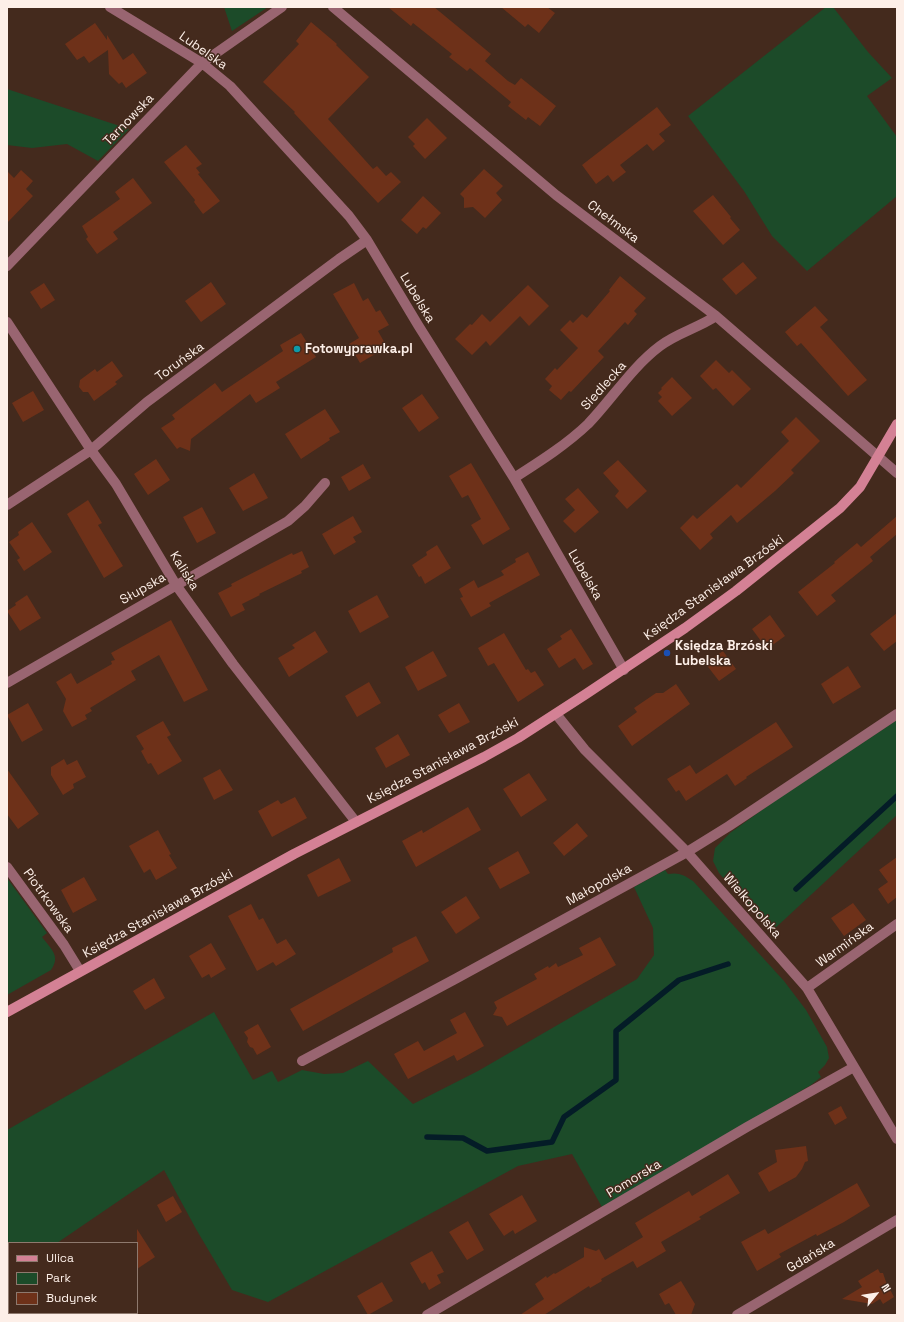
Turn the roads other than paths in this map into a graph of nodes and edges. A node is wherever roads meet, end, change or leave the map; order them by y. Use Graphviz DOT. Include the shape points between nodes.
graph roads {
  1 [pos="110,7"];
  2 [pos="282,7"];
  3 [pos="333,7"];
  4 [pos="202,63"];
  5 [pos="367,240"];
  6 [pos="7,266"];
  7 [pos="716,316"];
  8 [pos="7,322"];
  9 [pos="897,424"];
  10 [pos="91,450"];
  11 [pos="878,457"];
  12 [pos="897,473"];
  13 [pos="514,478"];
  14 [pos="325,483"];
  15 [pos="7,505"];
  16 [pos="176,585"];
  17 [pos="624,670"];
  18 [pos="7,683"];
  19 [pos="556,714"];
  20 [pos="897,714"];
  21 [pos="356,822"];
  22 [pos="686,852"];
  23 [pos="7,867"];
  24 [pos="897,924"];
  25 [pos="80,971"];
  26 [pos="808,988"];
  27 [pos="7,1012"];
  28 [pos="302,1061"];
  29 [pos="854,1067"];
  30 [pos="897,1139"];
  31 [pos="897,1220"];
  32 [pos="427,1315"];
  33 [pos="738,1315"];
  1 -- 4 [label="street, Lubelska"];
  2 -- 4 [label="street, Tarnowska"];
  3 -- 7 [label="street, Chełmska" via="556,195"];
  4 -- 5 [label="street, Lubelska" via="230,86 349,216"];
  4 -- 6 [label="street, Tarnowska"];
  5 -- 10 [label="street, Toruńska" via="147,402"];
  5 -- 13 [label="street, Lubelska"];
  7 -- 11 [label="street, Chełmska"];
  7 -- 13 [label="street, Siedlecka" via="660,346 577,433"];
  8 -- 10 [label="street, Kaliska"];
  9 -- 11 [label="street, Księdza Stanisława Brzóski"];
  10 -- 15 [label="street, Toruńska"];
  10 -- 16 [label="street, Kaliska" via="119,490"];
  11 -- 12 [label="street"];
  11 -- 17 [label="street, Księdza Stanisława Brzóski" via="860,487 840,508 736,591"];
  13 -- 17 [label="street, Lubelska"];
  14 -- 16 [label="street, Słupska" via="288,521"];
  16 -- 18 [label="street, Słupska"];
  16 -- 21 [label="street, Kaliska" via="232,664"];
  17 -- 19 [label="street, Księdza Stanisława Brzóski"];
  19 -- 21 [label="street, Księdza Stanisława Brzóski" via="484,757"];
  19 -- 22 [label="street, Wielkopolska" via="585,750"];
  20 -- 22 [label="street, Małopolska"];
  21 -- 25 [label="street, Księdza Stanisława Brzóski"];
  22 -- 26 [label="street, Wielkopolska"];
  22 -- 28 [label="street, Małopolska"];
  23 -- 25 [label="street, Piotrkowska"];
  24 -- 26 [label="street, Warmińska"];
  25 -- 27 [label="street, Księdza Stanisława Brzóski"];
  26 -- 29 [label="street, Wielkopolska"];
  29 -- 30 [label="street, Wielkopolska"];
  29 -- 32 [label="street, Pomorska"];
  31 -- 33 [label="street, Gdańska"];
}
